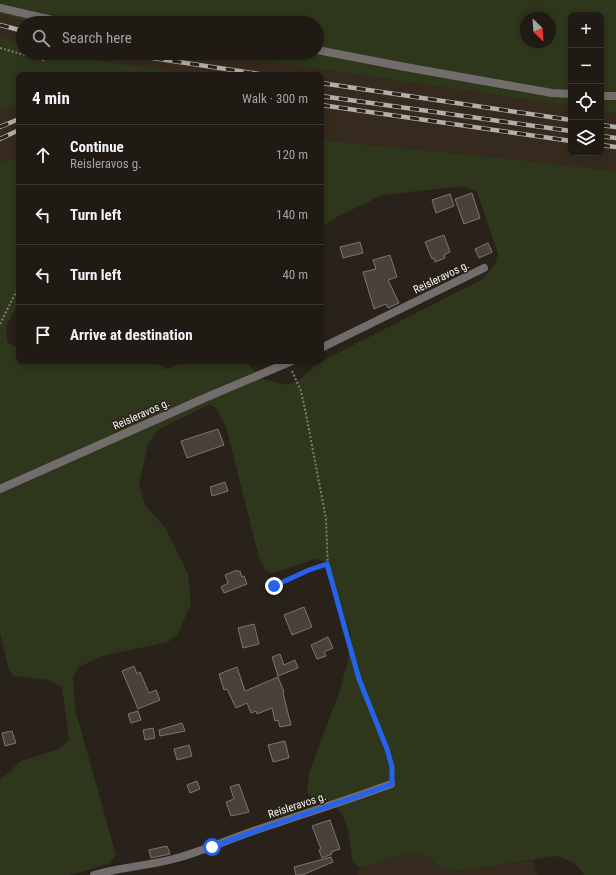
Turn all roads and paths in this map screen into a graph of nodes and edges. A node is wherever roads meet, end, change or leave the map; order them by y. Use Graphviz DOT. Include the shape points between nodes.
graph roads {
  1 [pos="0,8"];
  2 [pos="35,16"];
  3 [pos="0,48"];
  4 [pos="324,51"];
  5 [pos="16,53"];
  6 [pos="42,60"];
  7 [pos="46,61"];
  8 [pos="568,94"];
  9 [pos="604,96"];
  10 [pos="616,96"];
  11 [pos="484,268"];
  12 [pos="16,292"];
  13 [pos="0,324"];
  14 [pos="324,347"];
  15 [pos="286,364"];
  16 [pos="292,364"];
  17 [pos="0,489"];
  18 [pos="327,564"];
  19 [pos="274,586"];
  20 [pos="392,784"];
  21 [pos="94,875"];
  1 -- 2 [label="street"];
  3 -- 5 [label="path"];
  4 -- 8 [label="street" via="404,68"];
  6 -- 7 [label="path"];
  9 -- 10 [label="street"];
  11 -- 14 [label="street, Reisleravos g."];
  12 -- 13 [label="path"];
  15 -- 17 [label="street, Reisleravos g."];
  16 -- 18 [label="path" via="301,391 326,519"];
  18 -- 19 [label="path"];
  18 -- 20 [label="path" via="359,679 387,749 392,767"];
  20 -- 21 [label="street, Reisleravos g." via="183,856"];
}
